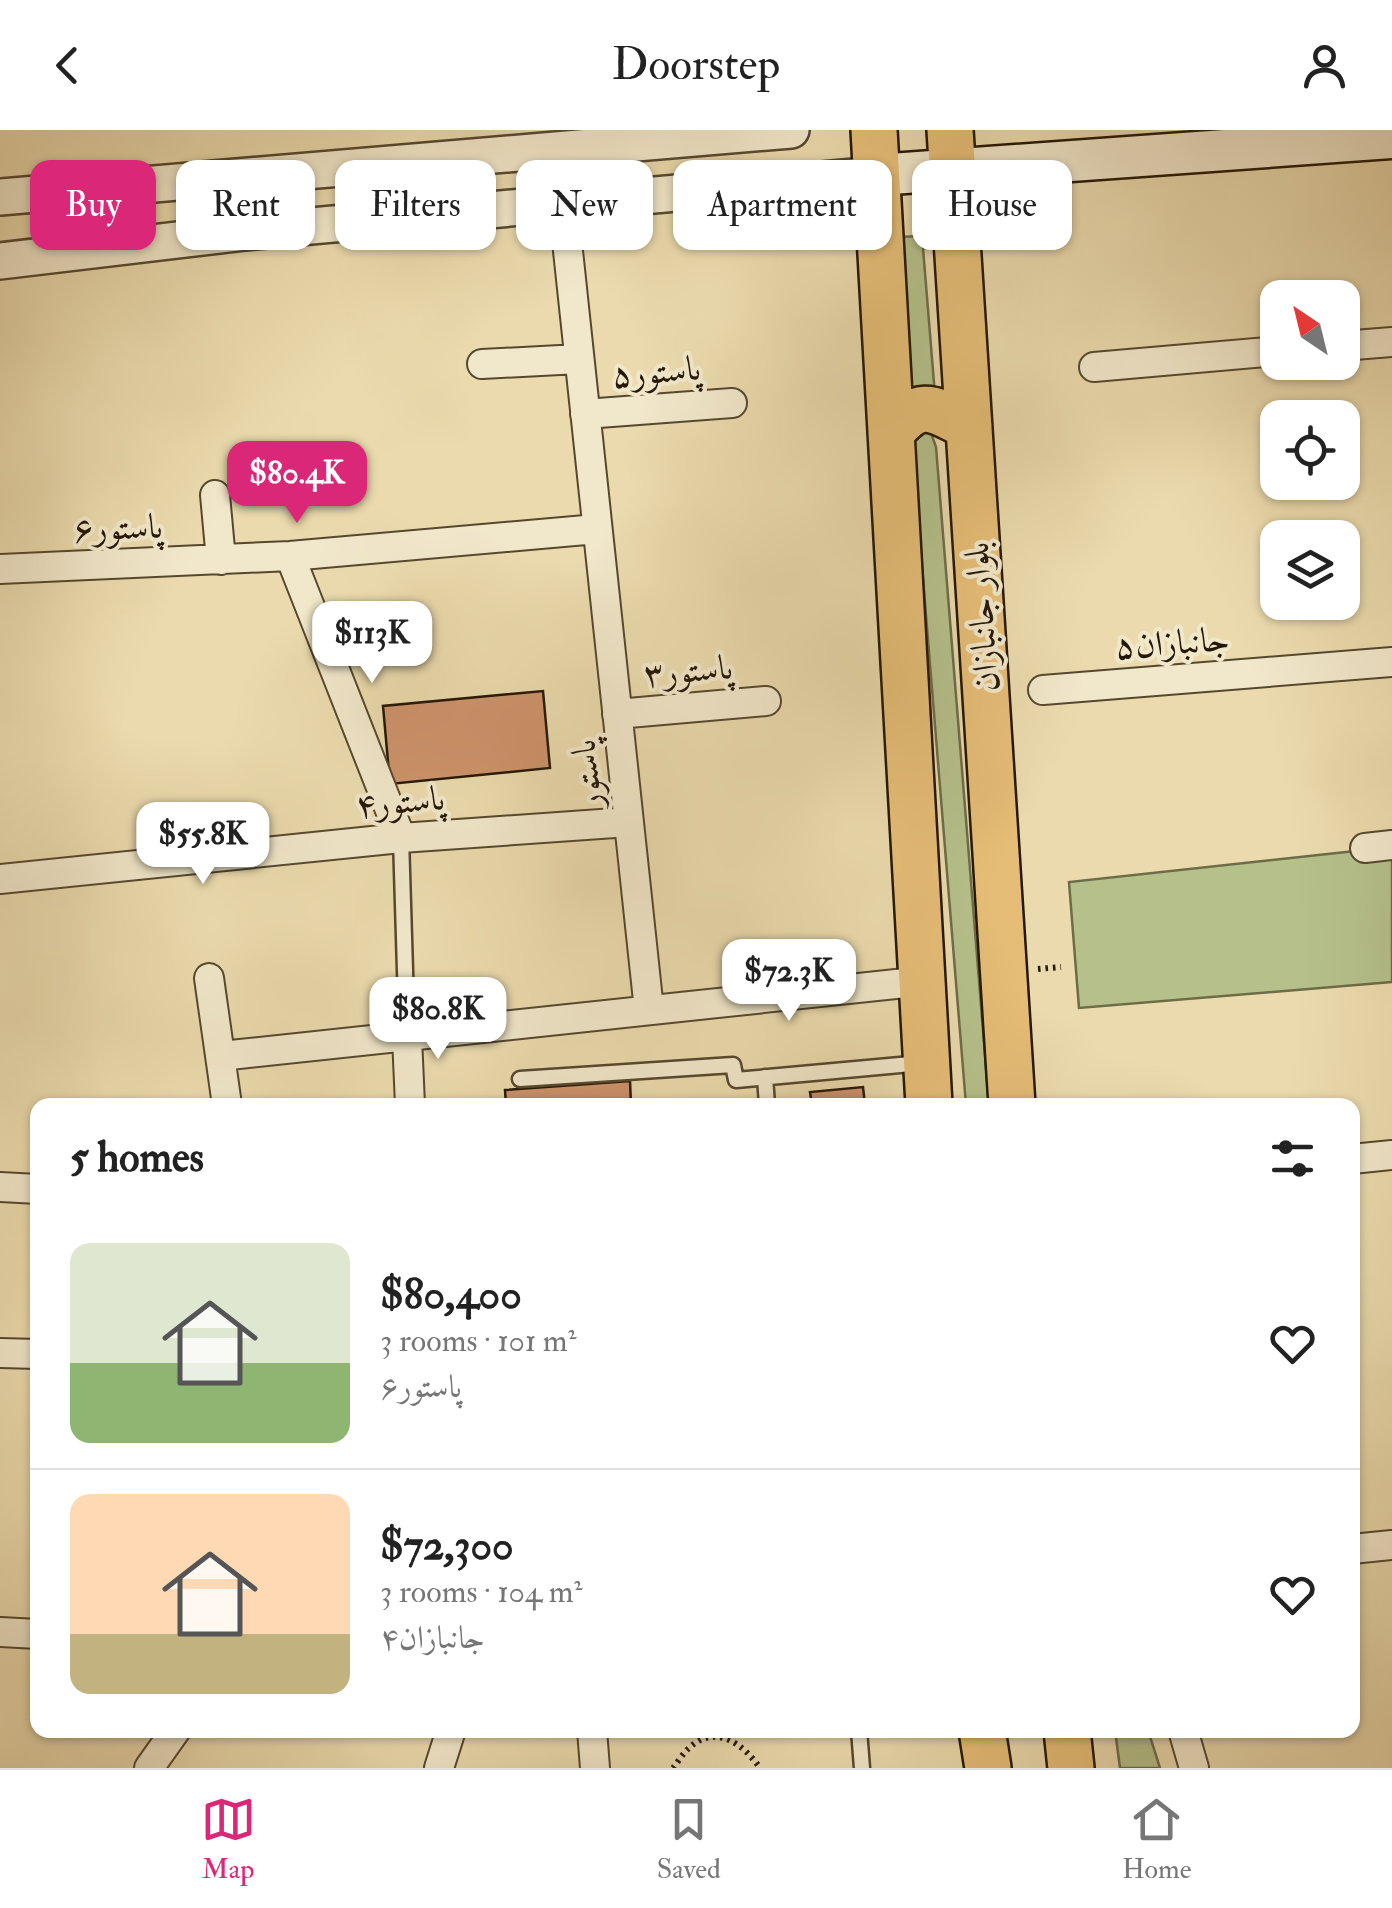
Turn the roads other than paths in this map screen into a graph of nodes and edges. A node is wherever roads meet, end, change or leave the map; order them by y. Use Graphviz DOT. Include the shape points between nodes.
graph roads {
  1 [pos="791,130"];
  2 [pos="874,130"];
  3 [pos="1392,138"];
  4 [pos="538,141"];
  5 [pos="952,150"];
  6 [pos="876,160"];
  7 [pos="315,169"];
  8 [pos="892,170"];
  9 [pos="176,183"];
  10 [pos="0,197"];
  11 [pos="516,208"];
  12 [pos="315,226"];
  13 [pos="176,240"];
  14 [pos="568,250"];
  15 [pos="881,250"];
  16 [pos="0,261"];
  17 [pos="1392,342"];
  18 [pos="1360,345"];
  19 [pos="1260,353"];
  20 [pos="579,359"];
  21 [pos="482,364"];
  22 [pos="1094,366"];
  23 [pos="732,402"];
  24 [pos="585,414"];
  25 [pos="969,427"];
  26 [pos="892,433"];
  27 [pos="215,495"];
  28 [pos="598,529"];
  29 [pos="290,556"];
  30 [pos="221,560"];
  31 [pos="0,569"];
  32 [pos="1379,663"];
  33 [pos="1044,690"];
  34 [pos="766,701"];
  35 [pos="617,714"];
  36 [pos="629,822"];
  37 [pos="401,838"];
  38 [pos="0,879"];
  39 [pos="209,978"];
  40 [pos="924,981"];
  41 [pos="649,1010"];
  42 [pos="407,1037"];
  43 [pos="220,1056"];
  44 [pos="765,1077"];
  45 [pos="520,1079"];
  46 [pos="928,1084"];
  47 [pos="226,1098"];
  48 [pos="410,1098"];
  49 [pos="766,1098"];
  50 [pos="1012,1098"];
  51 [pos="0,1187"];
  52 [pos="30,1189"];
  53 [pos="0,1353"];
  54 [pos="30,1354"];
  55 [pos="1392,1545"];
  56 [pos="1360,1548"];
  57 [pos="0,1632"];
  58 [pos="30,1634"];
  59 [pos="170,1738"];
  60 [pos="448,1738"];
  61 [pos="593,1738"];
  62 [pos="859,1738"];
  63 [pos="1068,1738"];
  64 [pos="1185,1738"];
  65 [pos="149,1768"];
  66 [pos="439,1768"];
  67 [pos="595,1768"];
  68 [pos="862,1768"];
  69 [pos="1071,1768"];
  70 [pos="1194,1768"];
  1 -- 4 [label="street"];
  2 -- 6 [label="main road"];
  3 -- 5 [label="main road"];
  4 -- 7 [label="street"];
  5 -- 8 [label="main road"];
  5 -- 25 [label="main road, بلوار جانبازان"];
  9 -- 10 [label="street"];
  11 -- 12 [label="street"];
  13 -- 16 [label="street"];
  14 -- 20 [label="street, پاستور"];
  15 -- 26 [label="main road"];
  17 -- 18 [label="street"];
  19 -- 22 [label="street"];
  20 -- 21 [label="street"];
  20 -- 24 [label="street, پاستور"];
  23 -- 24 [label="street, پاستور۵"];
  24 -- 28 [label="street, پاستور"];
  25 -- 26 [label="main road" via="928,408 905,416"];
  25 -- 50 [label="main road, بلوار جانبازان"];
  26 -- 40 [label="main road"];
  27 -- 30 [label="street"];
  28 -- 29 [label="street, پاستور۶"];
  28 -- 35 [label="street, پاستور"];
  29 -- 30 [label="street, پاستور۶"];
  29 -- 37 [label="street"];
  30 -- 31 [label="street, پاستور۶"];
  32 -- 33 [label="street, جانبازان۵"];
  34 -- 35 [label="street, پاستور۳"];
  35 -- 36 [label="street, پاستور"];
  36 -- 37 [label="street, پاستور۴"];
  36 -- 41 [label="street, پاستور"];
  37 -- 38 [label="street, پاستور۴"];
  37 -- 42 [label="lane"];
  39 -- 43 [label="street"];
  40 -- 41 [label="street"];
  40 -- 46 [label="main road"];
  41 -- 42 [label="street"];
  42 -- 43 [label="street"];
  42 -- 48 [label="street"];
  43 -- 47 [label="street"];
  44 -- 45 [label="lane" via="736,1080 733,1064"];
  44 -- 46 [label="lane"];
  44 -- 49 [label="lane"];
  51 -- 52 [label="street"];
  53 -- 54 [label="street"];
  55 -- 56 [label="street"];
  57 -- 58 [label="street"];
  59 -- 65 [label="street"];
  60 -- 66 [label="street"];
  61 -- 67 [label="street"];
  62 -- 68 [label="lane"];
  63 -- 69 [label="main road"];
  64 -- 70 [label="street"];
}
